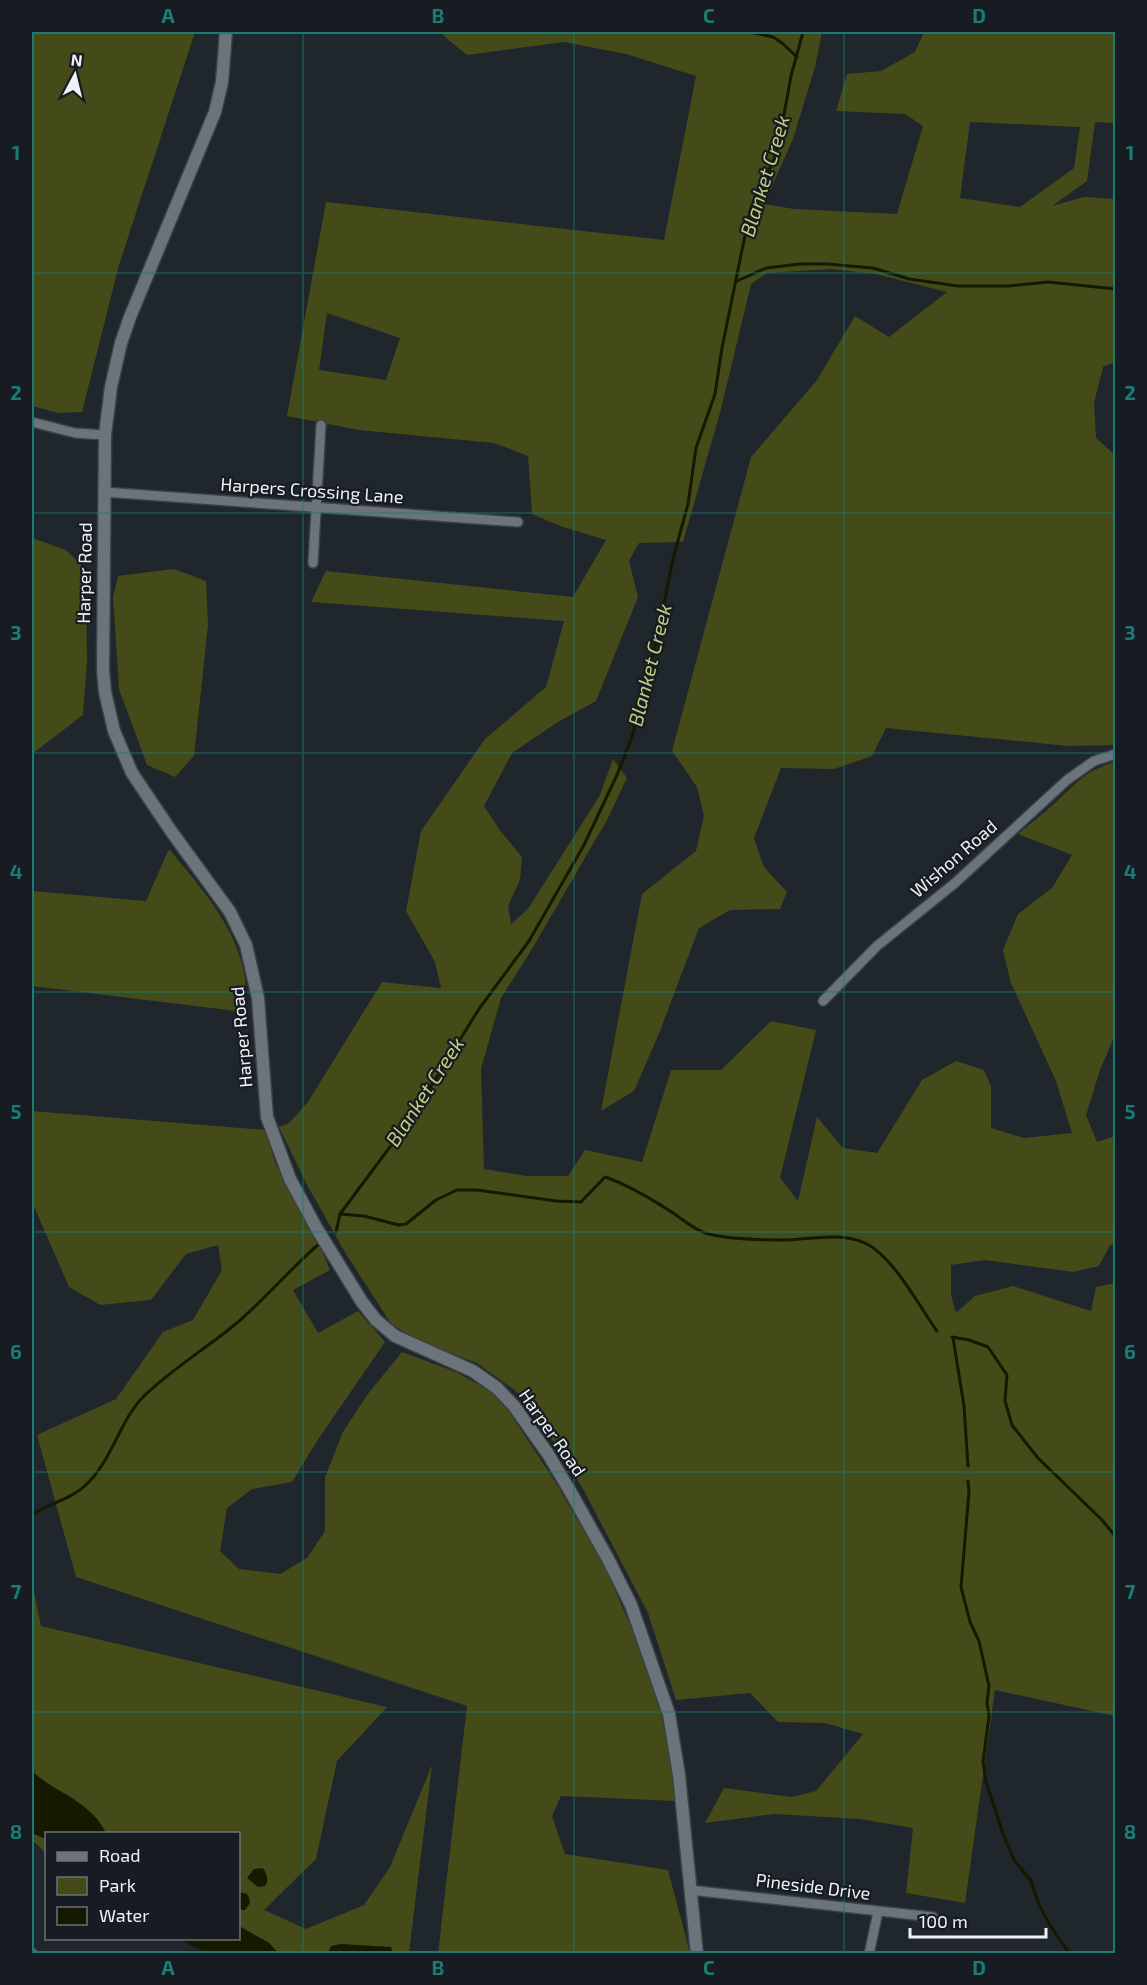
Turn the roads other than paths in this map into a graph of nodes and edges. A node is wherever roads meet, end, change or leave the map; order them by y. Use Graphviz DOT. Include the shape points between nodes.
graph roads {
  1 [pos="226,32"];
  2 [pos="32,422"];
  3 [pos="321,425"];
  4 [pos="105,435"];
  5 [pos="104,492"];
  6 [pos="317,508"];
  7 [pos="518,522"];
  8 [pos="313,563"];
  9 [pos="1116,754"];
  10 [pos="823,1001"];
  11 [pos="690,1890"];
  12 [pos="878,1912"];
  13 [pos="933,1917"];
  14 [pos="697,1953"];
  15 [pos="870,1953"];
  1 -- 4 [label="street, Harper Road" via="215,112 121,343"];
  2 -- 4 [label="street" via="75,433"];
  3 -- 6 [label="street"];
  4 -- 5 [label="street, Harper Road"];
  5 -- 6 [label="street, Harpers Crossing Lane"];
  5 -- 11 [label="street, Harper Road" via="103,648 108,711 132,773 230,912 246,945 260,1006 267,1118 290,1179 376,1320 395,1336 473,1371 497,1388 534,1432 576,1501 631,1605 669,1714"];
  6 -- 7 [label="street, Harpers Crossing Lane"];
  6 -- 8 [label="street"];
  9 -- 10 [label="street, Wishon Road" via="1094,761 1067,780 955,883 877,946"];
  11 -- 12 [label="street, Pineside Drive"];
  11 -- 14 [label="street, Harper Road"];
  12 -- 13 [label="street, Pineside Drive"];
  12 -- 15 [label="street"];
}
